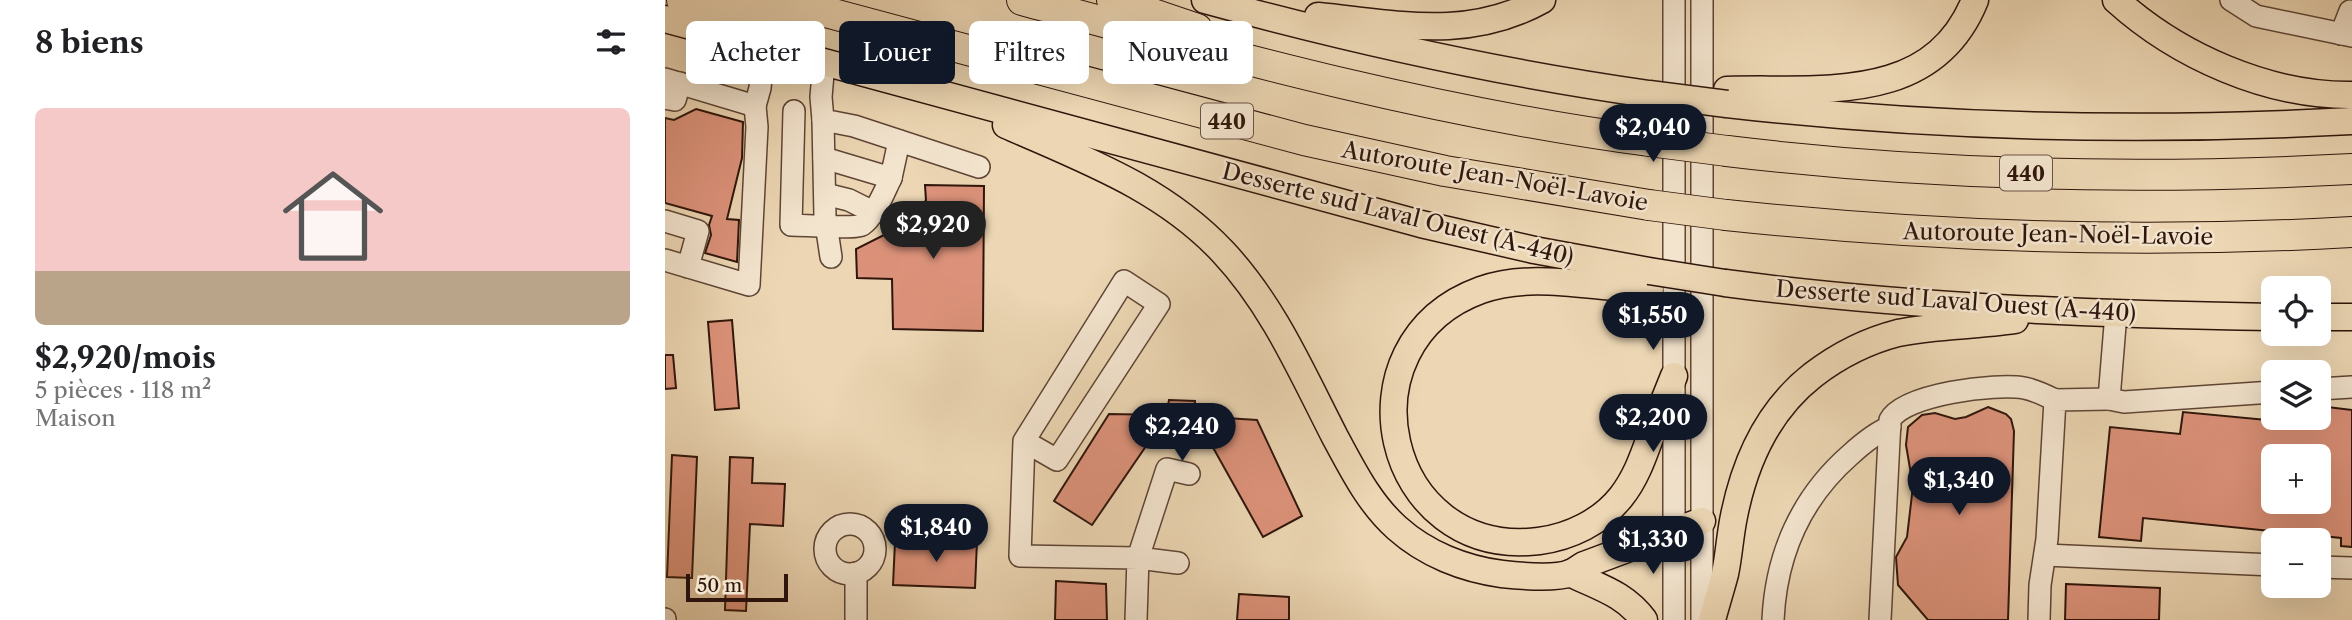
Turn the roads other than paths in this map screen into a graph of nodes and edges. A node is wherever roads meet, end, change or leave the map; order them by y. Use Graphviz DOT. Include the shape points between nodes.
graph roads {
  1 [pos="682,0"];
  2 [pos="781,0"];
  3 [pos="1022,0"];
  4 [pos="1112,0"];
  5 [pos="1542,0"];
  6 [pos="1674,0"];
  7 [pos="1702,0"];
  8 [pos="1975,0"];
  9 [pos="2116,0"];
  10 [pos="2231,0"];
  11 [pos="1214,2"];
  12 [pos="2345,8"];
  13 [pos="665,19"];
  14 [pos="686,25"];
  15 [pos="2346,35"];
  16 [pos="969,51"];
  17 [pos="969,53"];
  18 [pos="825,62"];
  19 [pos="1089,83"];
  20 [pos="760,84"];
  21 [pos="822,84"];
  22 [pos="670,86"];
  23 [pos="927,90"];
  24 [pos="2352,95"];
  25 [pos="1727,97"];
  26 [pos="1406,99"];
  27 [pos="755,106"];
  28 [pos="794,111"];
  29 [pos="823,120"];
  30 [pos="2352,121"];
  31 [pos="899,141"];
  32 [pos="824,158"];
  33 [pos="979,167"];
  34 [pos="2352,169"];
  35 [pos="891,178"];
  36 [pos="825,194"];
  37 [pos="873,212"];
  38 [pos="665,221"];
  39 [pos="827,224"];
  40 [pos="2352,232"];
  41 [pos="831,257"];
  42 [pos="665,260"];
  43 [pos="688,267"];
  44 [pos="1649,280"];
  45 [pos="2069,312"];
  46 [pos="2116,313"];
  47 [pos="2261,317"];
  48 [pos="2331,317"];
  49 [pos="2352,317"];
  50 [pos="1674,376"];
  51 [pos="2352,387"];
  52 [pos="2331,388"];
  53 [pos="2261,393"];
  54 [pos="2109,399"];
  55 [pos="2055,400"];
  56 [pos="1890,427"];
  57 [pos="1024,441"];
  58 [pos="1189,474"];
  59 [pos="1702,521"];
  60 [pos="1674,532"];
  61 [pos="2045,555"];
  62 [pos="1138,558"];
  63 [pos="1178,563"];
  64 [pos="2261,564"];
  65 [pos="2331,567"];
  66 [pos="2352,568"];
  67 [pos="856,573"];
  68 [pos="1570,573"];
  69 [pos="856,620"];
  70 [pos="1136,620"];
  71 [pos="1644,620"];
  72 [pos="1674,620"];
  73 [pos="1702,620"];
  74 [pos="1712,620"];
  75 [pos="1773,620"];
  76 [pos="1880,620"];
  77 [pos="2039,620"];
  1 -- 17 [label="highway"];
  2 -- 16 [label="highway, Autoroute Jean-Noël-Lavoie / 440"];
  3 -- 26 [label="highway, 440"];
  4 -- 26 [label="highway"];
  5 -- 11 [label="main road" via="1495,20 1443,28"];
  6 -- 50 [label="street"];
  7 -- 59 [label="street"];
  8 -- 25 [label="main road" via="1951,40 1906,74 1845,88"];
  9 -- 24 [label="main road" via="2172,41 2230,70 2281,86"];
  10 -- 15 [label="street" via="2256,16"];
  11 -- 25 [label="main road, bridge" via="1449,59 1650,94"];
  12 -- 15 [label="street"];
  13 -- 14 [label="main road, Desserte sud Laval Ouest (A-440)"];
  18 -- 23 [label="main road, Desserte sud Laval Ouest (A-440)"];
  19 -- 40 [label="highway, Autoroute Jean-Noël-Lavoie / 440, bridge" via="1327,146 1445,171 1726,215 1889,230 2061,237"];
  20 -- 27 [label="street"];
  21 -- 29 [label="street"];
  22 -- 27 [label="street"];
  23 -- 44 [label="main road, Desserte sud Laval Ouest (A-440)" via="1444,230"];
  23 -- 68 [label="main road" via="1126,178 1204,233 1258,294 1366,492 1409,538 1441,557 1478,570 1514,575"];
  25 -- 30 [label="main road" via="1870,118 2047,127"];
  26 -- 34 [label="highway, 440, bridge" via="1551,127 1866,165 2173,176"];
  27 -- 43 [label="street" via="749,285"];
  28 -- 39 [label="street" via="791,225"];
  29 -- 31 [label="street"];
  29 -- 32 [label="street"];
  31 -- 33 [label="street"];
  31 -- 35 [label="street"];
  32 -- 35 [label="street"];
  32 -- 36 [label="street"];
  35 -- 37 [label="street"];
  36 -- 37 [label="street"];
  36 -- 39 [label="street"];
  37 -- 39 [label="street" via="857,227"];
  38 -- 43 [label="street" via="698,231"];
  39 -- 41 [label="street"];
  42 -- 43 [label="street"];
  44 -- 45 [label="main road, Desserte sud Laval Ouest (A-440)"];
  44 -- 50 [label="main road" via="1521,282 1481,290 1450,306 1423,331 1400,371 1393,406 1396,443 1422,496 1462,528 1500,541 1524,543 1559,537 1593,522 1621,498 1639,468"];
  45 -- 46 [label="main road, Desserte sud Laval Ouest (A-440)"];
  45 -- 74 [label="main road" via="1897,334 1848,352 1807,380 1774,415 1749,462"];
  46 -- 47 [label="main road, Desserte sud Laval Ouest (A-440)"];
  46 -- 54 [label="street"];
  48 -- 49 [label="main road"];
  50 -- 60 [label="street"];
  51 -- 52 [label="street"];
  53 -- 54 [label="street" via="2124,402"];
  54 -- 55 [label="street"];
  55 -- 56 [label="street" via="2018,387 1968,389 1904,407 1892,415"];
  55 -- 61 [label="street"];
  56 -- 75 [label="street" via="1842,462 1810,499 1778,570"];
  56 -- 76 [label="street"];
  57 -- 57 [label="street" via="1124,281 1159,304 1057,460"];
  57 -- 62 [label="street" via="1020,556"];
  58 -- 62 [label="street" via="1167,469"];
  59 -- 60 [label="main road"];
  59 -- 73 [label="street"];
  60 -- 68 [label="main road"];
  60 -- 72 [label="street"];
  61 -- 64 [label="street"];
  61 -- 77 [label="street"];
  62 -- 63 [label="street"];
  62 -- 70 [label="street"];
  65 -- 66 [label="street"];
  67 -- 69 [label="street"];
  68 -- 71 [label="main road" via="1617,594"];
}
